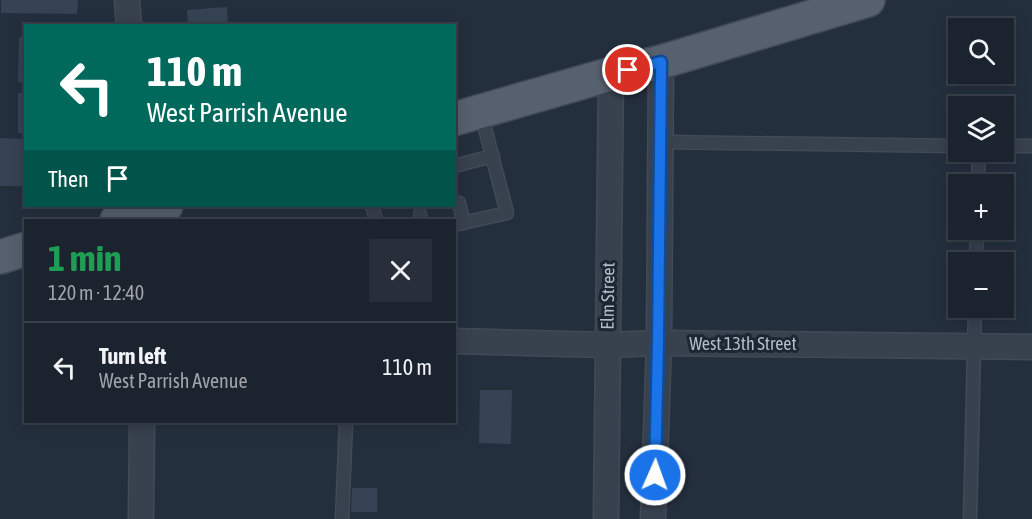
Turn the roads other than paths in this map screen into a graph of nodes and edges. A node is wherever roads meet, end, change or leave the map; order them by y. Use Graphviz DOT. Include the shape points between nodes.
graph roads {
  1 [pos="127,0"];
  2 [pos="868,0"];
  3 [pos="129,24"];
  4 [pos="661,62"];
  5 [pos="611,74"];
  6 [pos="467,115"];
  7 [pos="660,141"];
  8 [pos="948,146"];
  9 [pos="1014,146"];
  10 [pos="1032,146"];
  11 [pos="493,156"];
  12 [pos="456,165"];
  13 [pos="459,203"];
  14 [pos="459,224"];
  15 [pos="24,250"];
  16 [pos="0,257"];
  17 [pos="975,318"];
  18 [pos="456,341"];
  19 [pos="658,343"];
  20 [pos="607,345"];
  21 [pos="974,346"];
  22 [pos="1032,347"];
  23 [pos="141,423"];
  24 [pos="346,423"];
  25 [pos="141,519"];
  26 [pos="342,519"];
  27 [pos="606,519"];
  28 [pos="653,519"];
  29 [pos="970,519"];
  1 -- 3 [label="street"];
  2 -- 4 [label="main road"];
  4 -- 5 [label="main road"];
  4 -- 7 [label="street"];
  5 -- 6 [label="main road"];
  5 -- 20 [label="street, Elm Street"];
  6 -- 11 [label="lane"];
  7 -- 8 [label="lane"];
  7 -- 19 [label="street"];
  9 -- 10 [label="lane"];
  11 -- 12 [label="lane"];
  11 -- 14 [label="lane" via="507,213"];
  13 -- 14 [label="lane"];
  15 -- 16 [label="main road"];
  17 -- 21 [label="lane"];
  18 -- 20 [label="street, West 13th Street"];
  19 -- 20 [label="street, West 13th Street"];
  19 -- 21 [label="street, West 13th Street"];
  19 -- 28 [label="street"];
  20 -- 27 [label="street, Elm Street"];
  21 -- 22 [label="street, West 13th Street"];
  21 -- 29 [label="lane"];
  23 -- 25 [label="street"];
  24 -- 26 [label="lane"];
}
